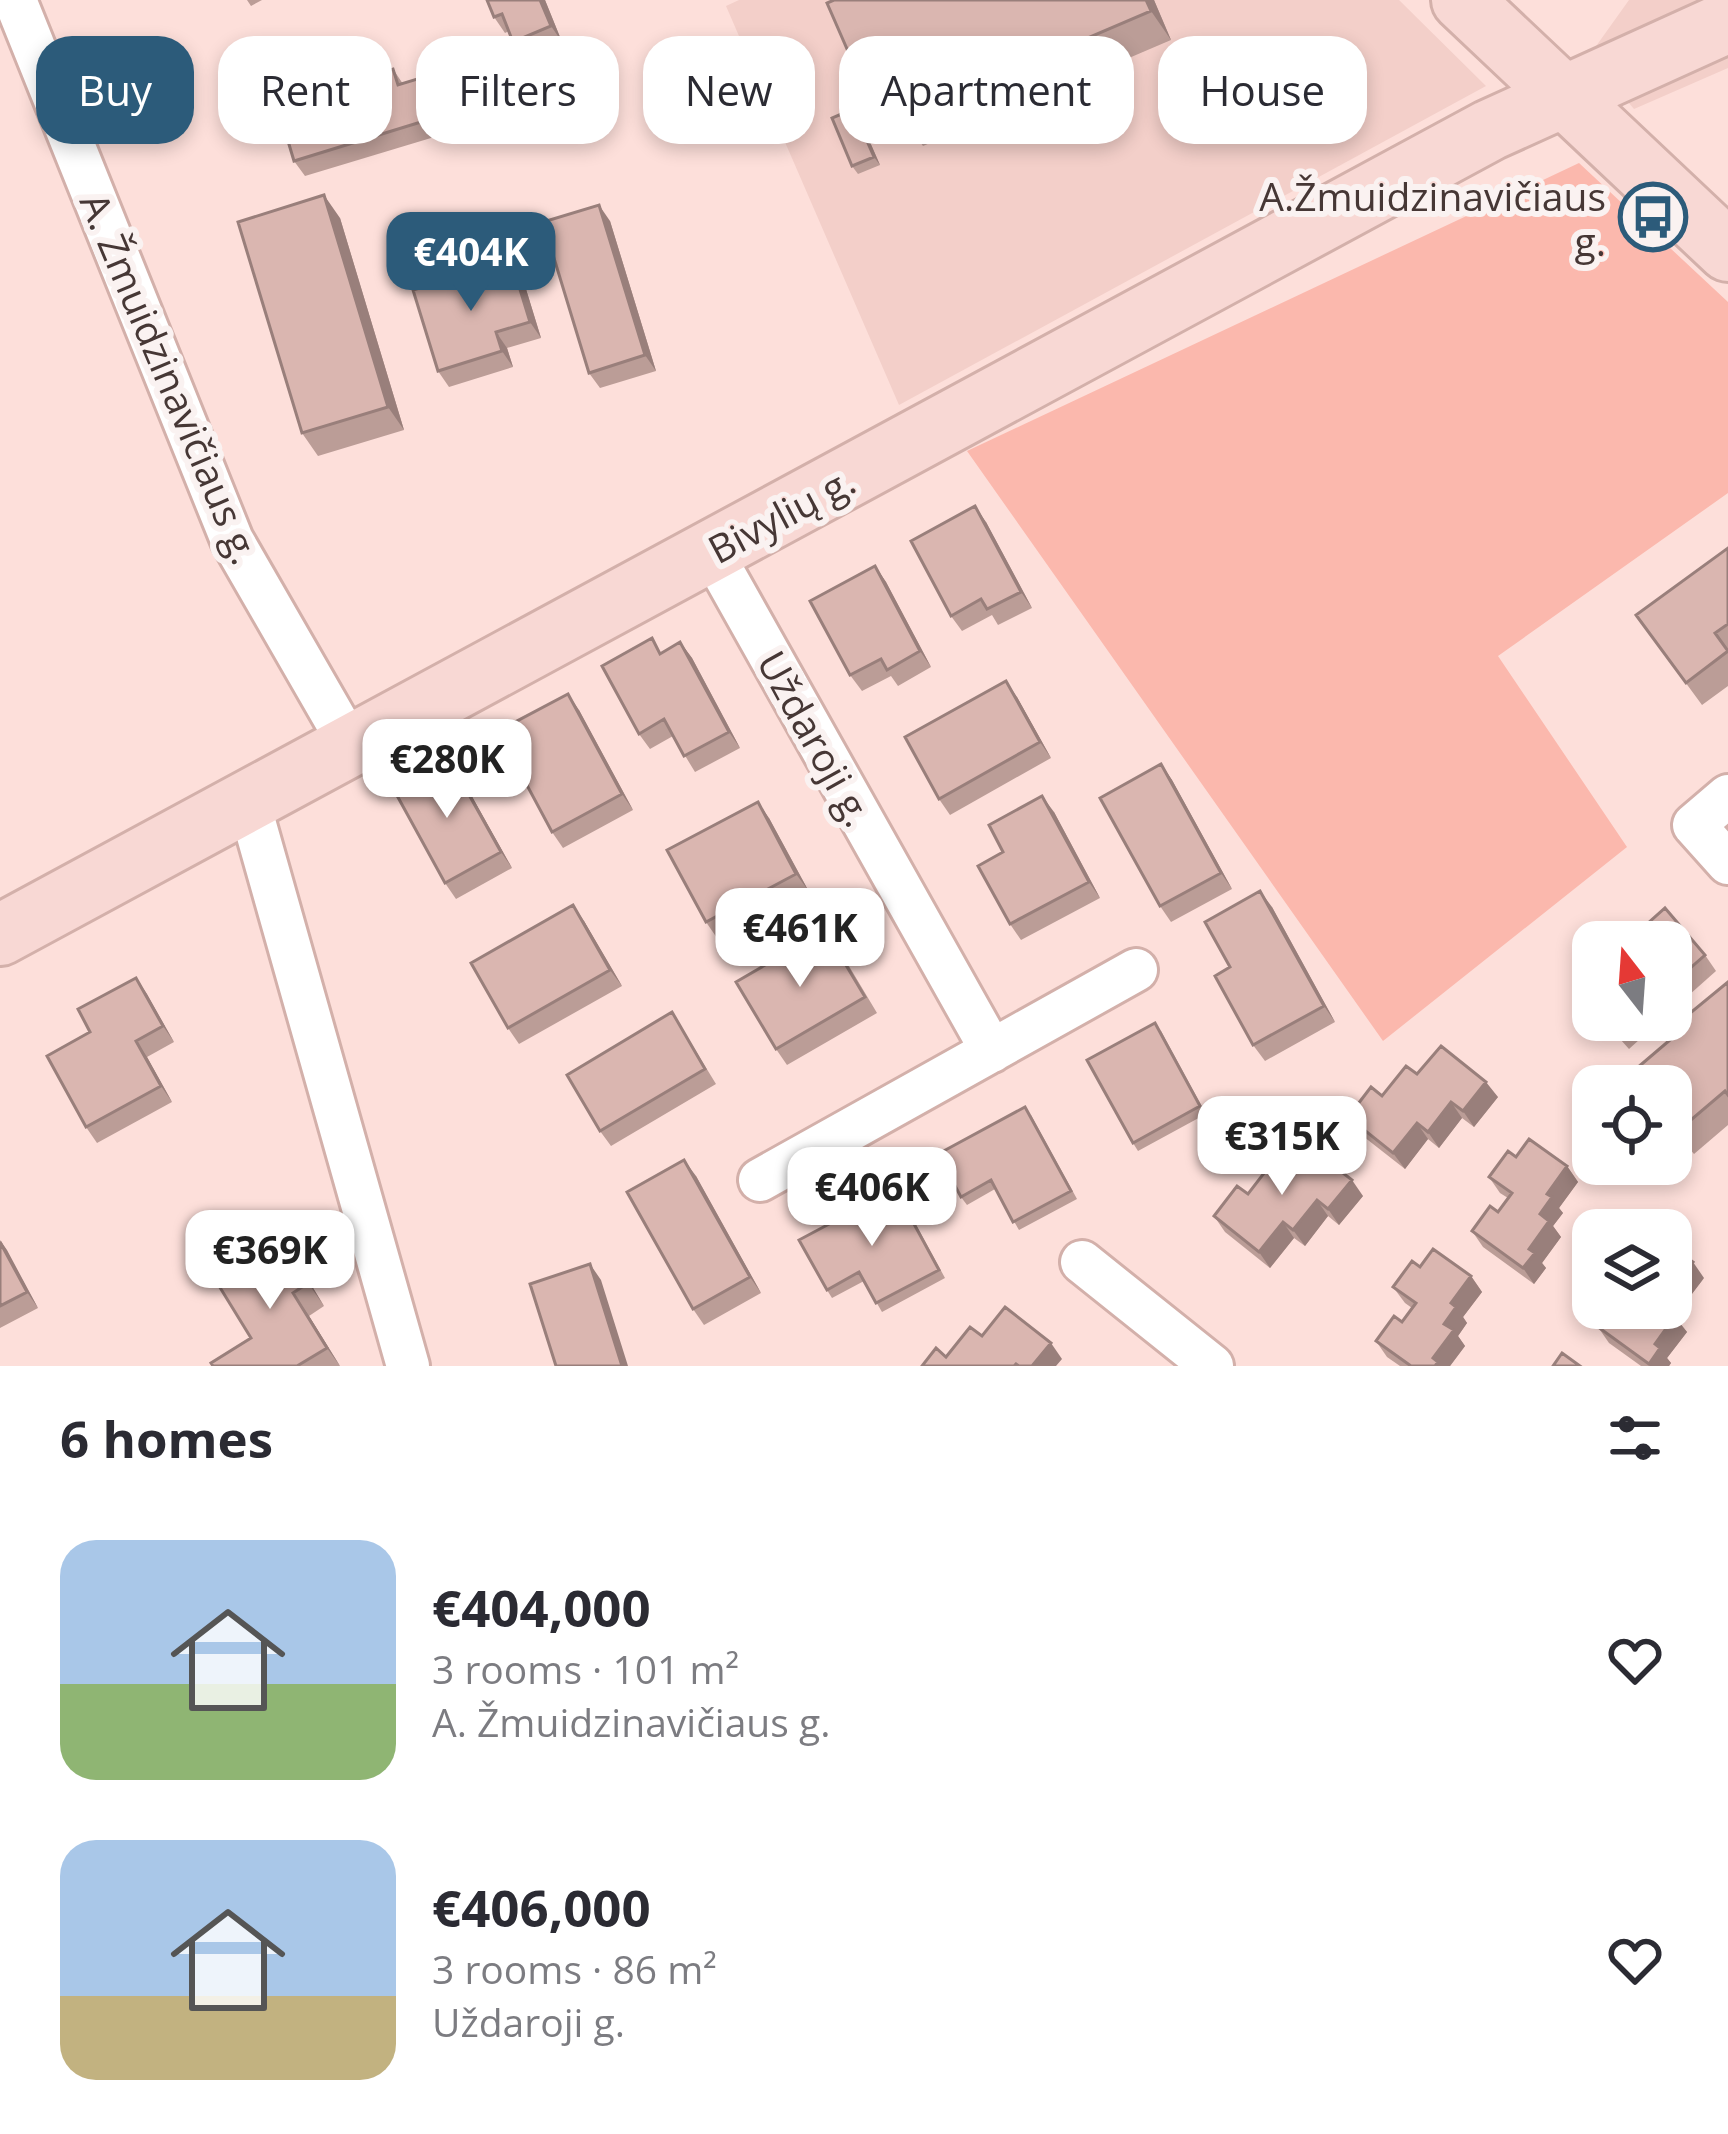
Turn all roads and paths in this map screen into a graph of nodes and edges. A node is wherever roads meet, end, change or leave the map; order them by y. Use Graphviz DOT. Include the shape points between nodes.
graph roads {
  1 [pos="15,0"];
  2 [pos="1462,0"];
  3 [pos="1728,22"];
  4 [pos="1562,94"];
  5 [pos="1728,251"];
  6 [pos="711,551"];
  7 [pos="350,745"];
  8 [pos="1728,796"];
  9 [pos="248,800"];
  10 [pos="1728,863"];
  11 [pos="0,935"];
  12 [pos="1136,970"];
  13 [pos="992,1051"];
  14 [pos="760,1180"];
  15 [pos="1082,1262"];
  16 [pos="408,1366"];
  17 [pos="1213,1366"];
  1 -- 7 [label="street, A. Žmuidzinavičiaus g." via="232,540"];
  2 -- 4 [label="street"];
  3 -- 4 [label="street, Bivylių g."];
  4 -- 5 [label="street"];
  4 -- 6 [label="street, Bivylių g."];
  6 -- 7 [label="street, Bivylių g."];
  6 -- 13 [label="street, Uždaroji g."];
  7 -- 9 [label="street, Bivylių g."];
  8 -- 10 [label="street" via="1694,825"];
  9 -- 11 [label="street, Bivylių g."];
  9 -- 16 [label="street"];
  12 -- 13 [label="street"];
  13 -- 14 [label="street"];
  15 -- 17 [label="street"];
}
